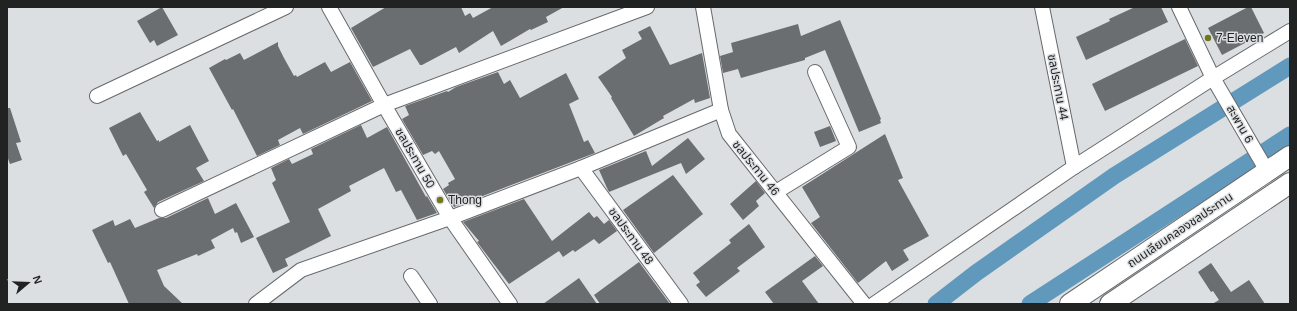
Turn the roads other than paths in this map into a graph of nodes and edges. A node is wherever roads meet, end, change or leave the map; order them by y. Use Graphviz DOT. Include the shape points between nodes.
graph roads {
  1 [pos="286,7"];
  2 [pos="329,7"];
  3 [pos="647,7"];
  4 [pos="703,7"];
  5 [pos="1042,7"];
  6 [pos="1178,7"];
  7 [pos="1290,31"];
  8 [pos="815,72"];
  9 [pos="1213,78"];
  10 [pos="97,96"];
  11 [pos="384,105"];
  12 [pos="721,110"];
  13 [pos="1290,156"];
  14 [pos="580,168"];
  15 [pos="1074,168"];
  16 [pos="1267,171"];
  17 [pos="1284,186"];
  18 [pos="776,192"];
  19 [pos="162,210"];
  20 [pos="450,218"];
  21 [pos="412,276"];
  22 [pos="256,304"];
  23 [pos="430,304"];
  24 [pos="510,304"];
  25 [pos="681,304"];
  26 [pos="864,304"];
  27 [pos="874,304"];
  28 [pos="1070,304"];
  29 [pos="1110,304"];
  1 -- 10 [label="street"];
  2 -- 11 [label="street, ชลประทาน 50"];
  3 -- 11 [label="street"];
  4 -- 12 [label="street, ชลประทาน 46"];
  5 -- 15 [label="street, ชลประทาน 44"];
  6 -- 9 [label="street, สะพาน 6"];
  7 -- 9 [label="street"];
  8 -- 18 [label="street" via="849,147"];
  9 -- 15 [label="street"];
  9 -- 16 [label="street, สะพาน 6"];
  11 -- 19 [label="street"];
  11 -- 20 [label="street, ชลประทาน 50"];
  12 -- 14 [label="street"];
  12 -- 18 [label="street, ชลประทาน 46" via="729,134"];
  13 -- 16 [label="street, ถนนเลียบคลองชลประทาน"];
  14 -- 20 [label="street"];
  14 -- 25 [label="street, ชลประทาน 48"];
  15 -- 27 [label="street"];
  16 -- 17 [label="street"];
  16 -- 28 [label="street, ถนนเลียบคลองชลประทาน"];
  17 -- 29 [label="street, ถนนเลียบคลองชลประทาน"];
  18 -- 26 [label="street, ชลประทาน 46"];
  20 -- 22 [label="street" via="301,270"];
  20 -- 24 [label="street, ชลประทาน 50"];
  21 -- 23 [label="street"];
}
